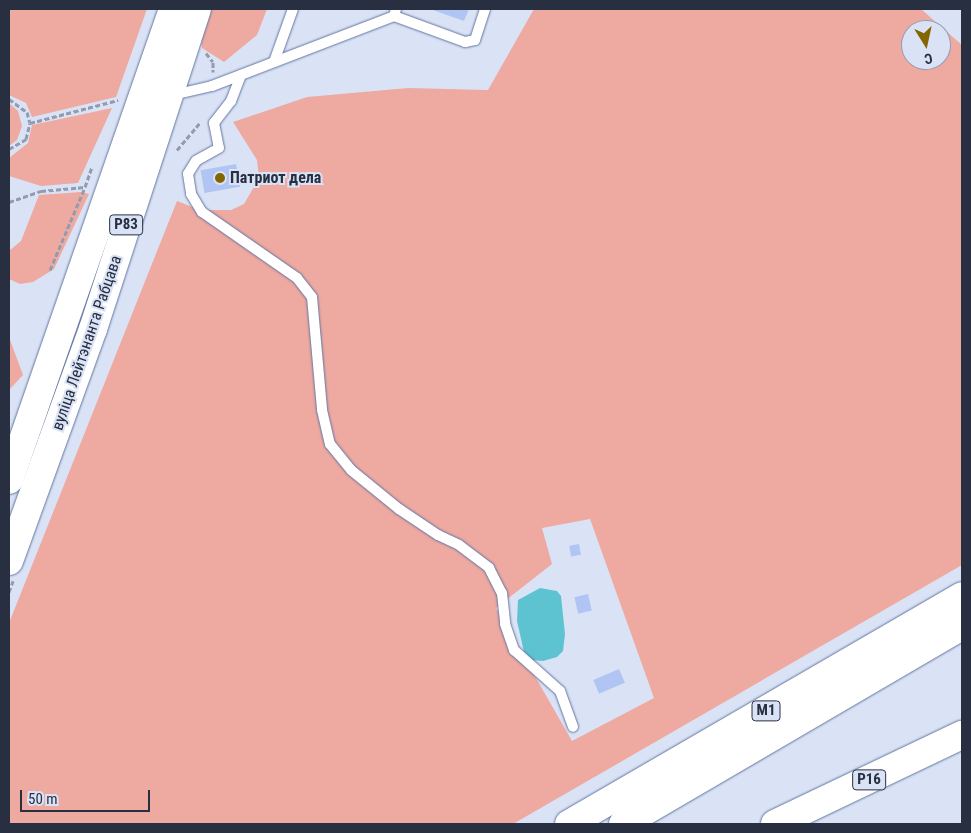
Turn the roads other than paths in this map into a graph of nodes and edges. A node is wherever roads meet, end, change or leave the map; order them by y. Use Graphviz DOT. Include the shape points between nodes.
graph roads {
  1 [pos="173,9"];
  2 [pos="197,9"];
  3 [pos="293,9"];
  4 [pos="484,9"];
  5 [pos="395,12"];
  6 [pos="274,62"];
  7 [pos="241,74"];
  8 [pos="145,91"];
  9 [pos="9,480"];
  10 [pos="9,561"];
  11 [pos="962,596"];
  12 [pos="962,626"];
  13 [pos="573,728"];
  14 [pos="962,735"];
  15 [pos="569,824"];
  16 [pos="623,824"];
  17 [pos="775,824"];
  1 -- 8 [label="highway, вуліца Лейтэнанта Рабцава / Р83"];
  2 -- 8 [label="highway, вуліца Лейтэнанта Рабцава / Р83"];
  3 -- 6 [label="lane"];
  4 -- 5 [label="lane" via="475,40 465,42"];
  5 -- 6 [label="lane"];
  6 -- 7 [label="lane"];
  7 -- 8 [label="lane"];
  7 -- 13 [label="lane" via="232,101 214,123 220,148 196,162 188,174 191,194 202,212 297,278 312,297 322,410 330,444 351,470 399,509 488,568 502,593 505,624 514,650 560,690"];
  8 -- 9 [label="highway, вуліца Лейтэнанта Рабцава / Р83"];
  8 -- 10 [label="highway, вуліца Лейтэнанта Рабцава / Р83" via="93,330"];
  11 -- 15 [label="highway, М1"];
  12 -- 16 [label="highway, М1"];
  14 -- 17 [label="highway, Р16"];
}
